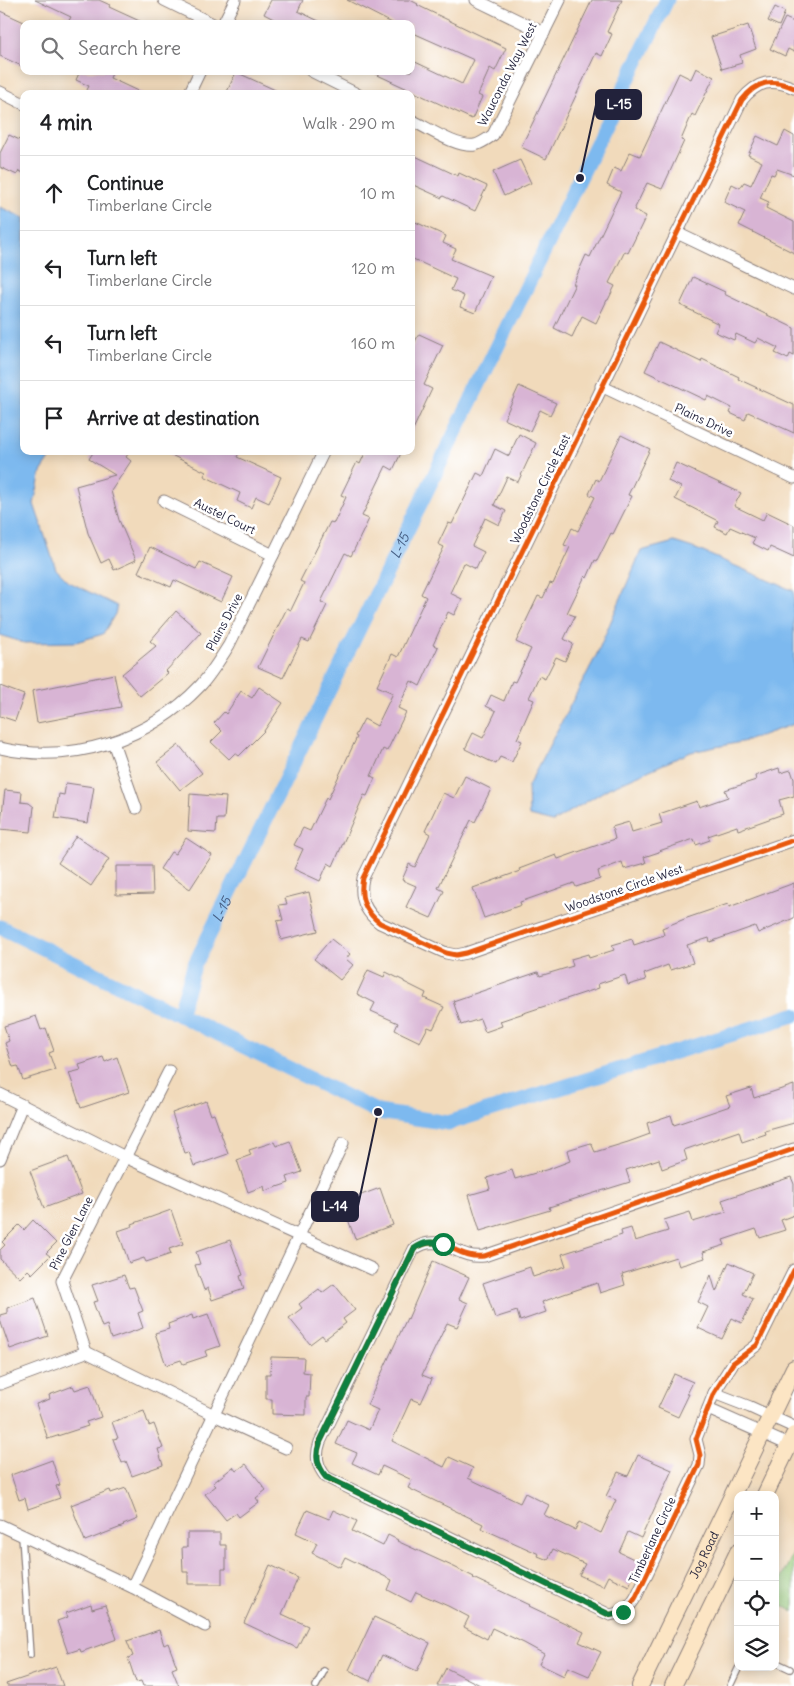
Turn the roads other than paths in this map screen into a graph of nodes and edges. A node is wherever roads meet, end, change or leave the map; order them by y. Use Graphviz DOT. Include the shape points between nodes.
graph roads {
  1 [pos="164,0"];
  2 [pos="235,0"];
  3 [pos="476,0"];
  4 [pos="560,0"];
  5 [pos="205,20"];
  6 [pos="225,20"];
  7 [pos="544,33"];
  8 [pos="198,75"];
  9 [pos="318,75"];
  10 [pos="794,88"];
  11 [pos="191,90"];
  12 [pos="349,90"];
  13 [pos="0,92"];
  14 [pos="20,102"];
  15 [pos="415,122"];
  16 [pos="677,233"];
  17 [pos="794,289"];
  18 [pos="602,386"];
  19 [pos="322,455"];
  20 [pos="794,478"];
  21 [pos="164,501"];
  22 [pos="274,554"];
  23 [pos="113,742"];
  24 [pos="0,748"];
  25 [pos="136,808"];
  26 [pos="794,840"];
  27 [pos="460,954"];
  28 [pos="168,1071"];
  29 [pos="0,1094"];
  30 [pos="22,1105"];
  31 [pos="342,1143"];
  32 [pos="794,1149"];
  33 [pos="125,1157"];
  34 [pos="0,1159"];
  35 [pos="299,1235"];
  36 [pos="372,1269"];
  37 [pos="794,1270"];
  38 [pos="86,1352"];
  39 [pos="794,1368"];
  40 [pos="0,1384"];
  41 [pos="714,1394"];
  42 [pos="708,1409"];
  43 [pos="214,1415"];
  44 [pos="770,1416"];
  45 [pos="794,1428"];
  46 [pos="762,1433"];
  47 [pos="792,1440"];
  48 [pos="286,1448"];
  49 [pos="767,1491"];
  50 [pos="0,1526"];
  51 [pos="22,1536"];
  52 [pos="734,1560"];
  53 [pos="132,1588"];
  54 [pos="205,1626"];
  55 [pos="30,1655"];
  56 [pos="779,1664"];
  57 [pos="790,1669"];
  58 [pos="324,1670"];
  59 [pos="737,1671"];
  60 [pos="316,1686"];
  61 [pos="640,1686"];
  62 [pos="673,1686"];
  63 [pos="730,1686"];
  1 -- 5 [label="street"];
  2 -- 6 [label="street"];
  3 -- 7 [label="street"];
  4 -- 7 [label="street, Wauconda Way West"];
  7 -- 15 [label="street, Wauconda Way West" via="493,135 485,141 465,145"];
  8 -- 11 [label="street"];
  9 -- 12 [label="street"];
  10 -- 16 [label="street, Woodstone Circle East" via="767,82 748,92"];
  13 -- 14 [label="street"];
  16 -- 17 [label="street"];
  16 -- 18 [label="street, Woodstone Circle East"];
  18 -- 20 [label="street, Plains Drive"];
  18 -- 27 [label="street, Woodstone Circle East" via="363,878 361,894 372,917 446,954"];
  19 -- 22 [label="street, Plains Drive"];
  21 -- 22 [label="street, Austel Court"];
  22 -- 23 [label="street, Plains Drive" via="229,645 200,685 155,722"];
  23 -- 24 [label="street, Plains Drive" via="64,753"];
  23 -- 25 [label="street"];
  26 -- 27 [label="street, Woodstone Circle West"];
  28 -- 33 [label="street, Pine Glen Lane"];
  29 -- 30 [label="street"];
  30 -- 33 [label="street"];
  30 -- 34 [label="street"];
  31 -- 35 [label="street"];
  32 -- 42 [label="street, Timberlane Circle" via="484,1256 475,1257 443,1244 423,1243 414,1249 324,1433 316,1451 317,1461 326,1477 610,1615 631,1606 645,1580 699,1465 696,1439"];
  33 -- 35 [label="street"];
  33 -- 38 [label="street, Pine Glen Lane" via="62,1280"];
  35 -- 36 [label="street"];
  35 -- 43 [label="street"];
  37 -- 41 [label="street, Timberlane Circle" via="757,1345 732,1363"];
  38 -- 40 [label="street"];
  38 -- 43 [label="street"];
  39 -- 44 [label="main road, Jog Road"];
  41 -- 42 [label="street, Timberlane Circle"];
  41 -- 44 [label="street"];
  42 -- 46 [label="street"];
  43 -- 48 [label="street"];
  43 -- 53 [label="street"];
  44 -- 45 [label="street"];
  44 -- 46 [label="main road, Jog Road"];
  46 -- 47 [label="street"];
  46 -- 61 [label="main road, Jog Road"];
  47 -- 49 [label="main road"];
  50 -- 51 [label="street"];
  51 -- 53 [label="street"];
  51 -- 55 [label="lane"];
  52 -- 62 [label="main road"];
  53 -- 54 [label="street"];
  56 -- 57 [label="lane"];
  58 -- 60 [label="lane"];
  59 -- 63 [label="lane"];
}
